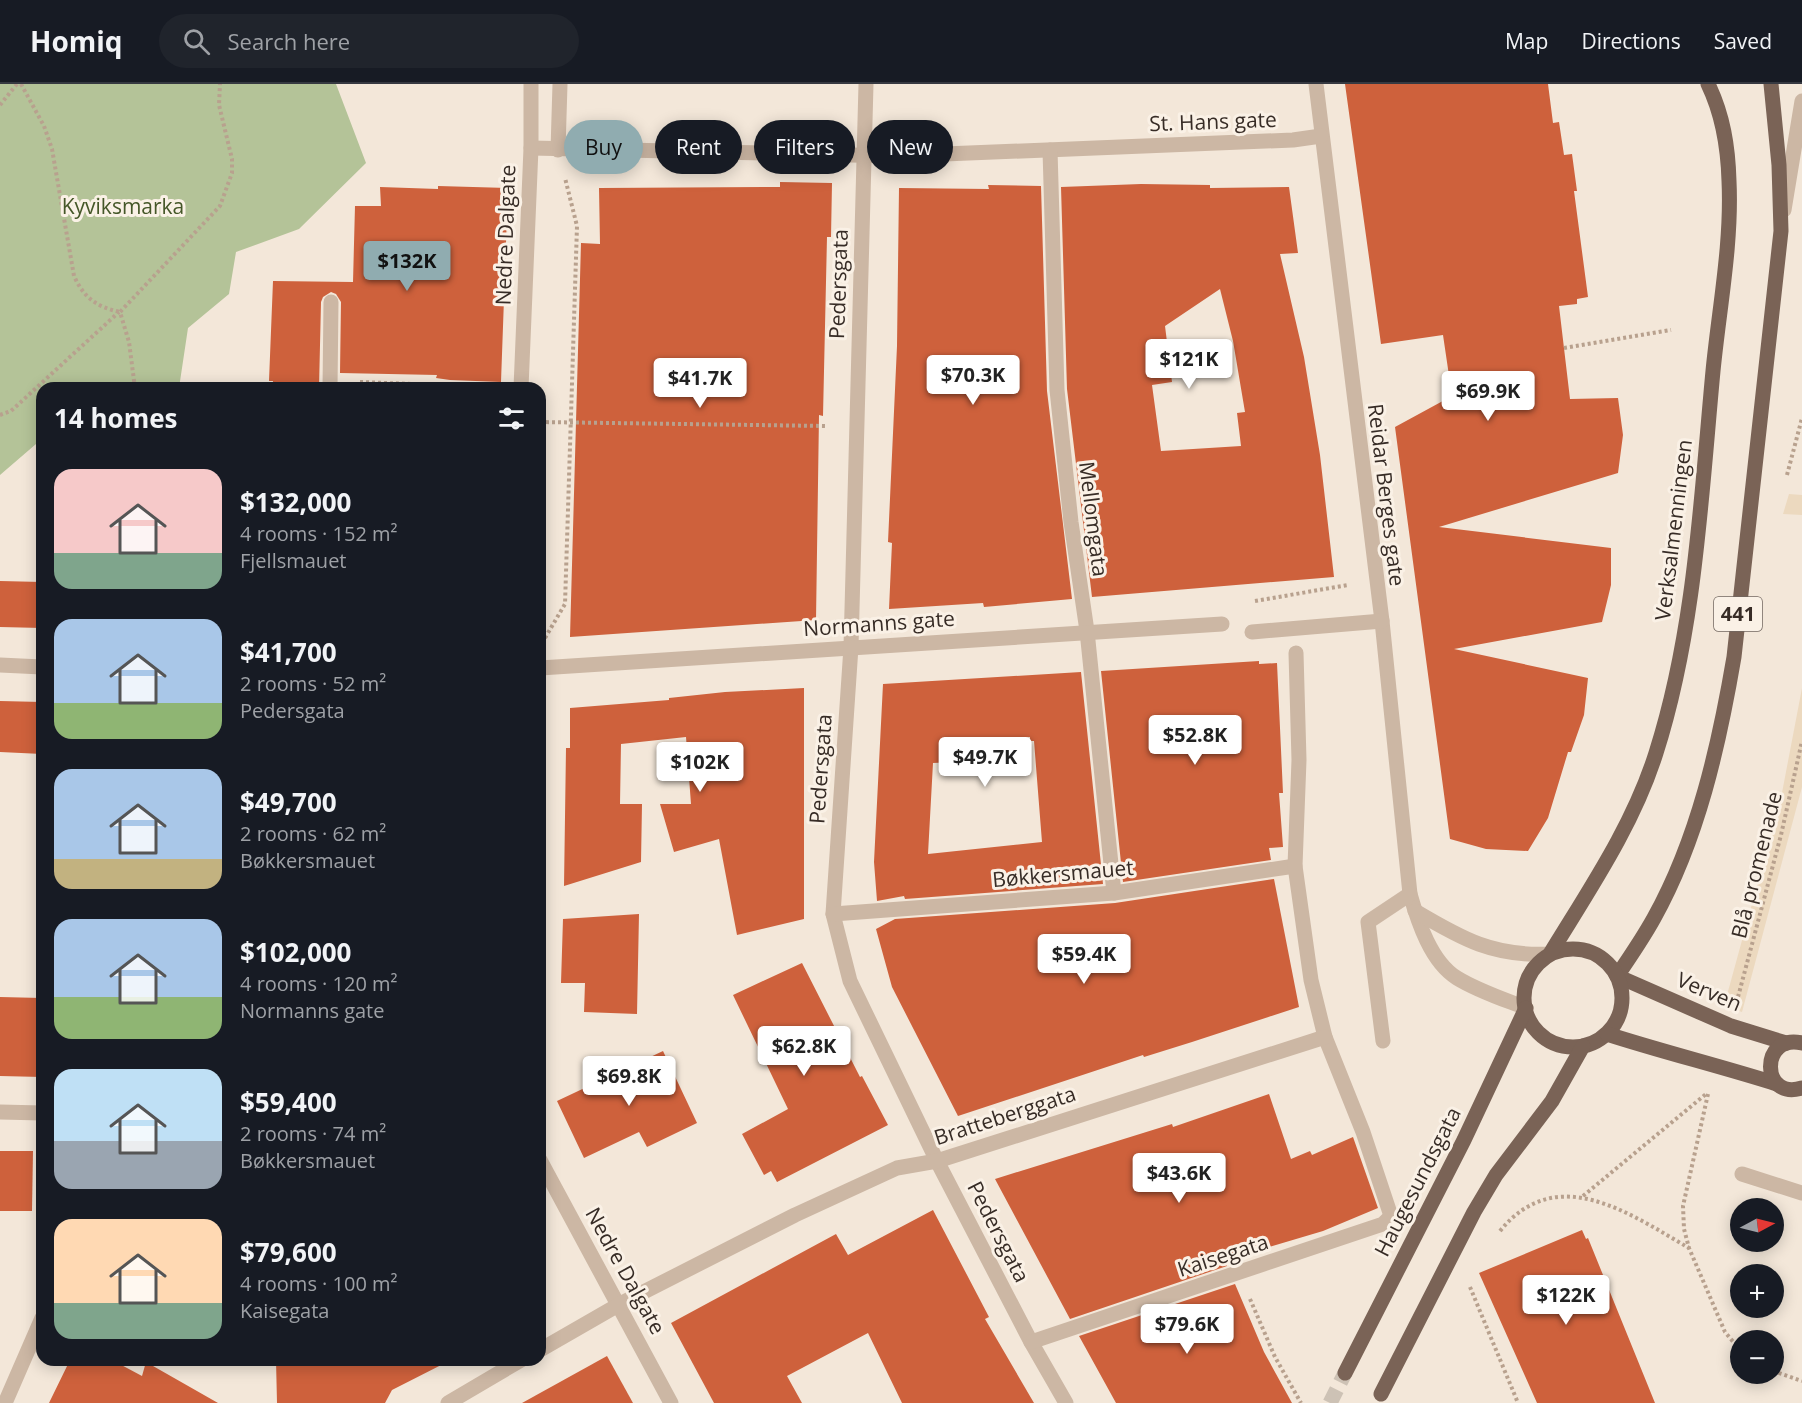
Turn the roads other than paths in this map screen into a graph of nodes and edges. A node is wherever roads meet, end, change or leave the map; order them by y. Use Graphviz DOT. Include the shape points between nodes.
graph roads {
  1 [pos="531,84"];
  2 [pos="560,84"];
  3 [pos="866,84"];
  4 [pos="1316,84"];
  5 [pos="1708,84"];
  6 [pos="1772,84"];
  7 [pos="1802,101"];
  8 [pos="1321,136"];
  9 [pos="531,148"];
  10 [pos="558,150"];
  11 [pos="1050,150"];
  12 [pos="864,156"];
  13 [pos="1780,231"];
  14 [pos="331,302"];
  15 [pos="331,382"];
  16 [pos="521,382"];
  17 [pos="1382,621"];
  18 [pos="1222,624"];
  19 [pos="1087,631"];
  20 [pos="1252,633"];
  21 [pos="850,647"];
  22 [pos="1296,653"];
  23 [pos="0,665"];
  24 [pos="36,667"];
  25 [pos="546,668"];
  26 [pos="1294,866"];
  27 [pos="1114,893"];
  28 [pos="1410,894"];
  29 [pos="1415,911"];
  30 [pos="833,914"];
  31 [pos="1550,954"];
  32 [pos="1617,976"];
  33 [pos="1526,1008"];
  34 [pos="1607,1034"];
  35 [pos="1326,1037"];
  36 [pos="1383,1041"];
  37 [pos="1786,1043"];
  38 [pos="1802,1043"];
  39 [pos="1583,1046"];
  40 [pos="1777,1084"];
  41 [pos="1802,1088"];
  42 [pos="0,1112"];
  43 [pos="36,1113"];
  44 [pos="937,1161"];
  45 [pos="546,1171"];
  46 [pos="1742,1174"];
  47 [pos="1802,1192"];
  48 [pos="620,1304"];
  49 [pos="36,1332"];
  50 [pos="1031,1342"];
  51 [pos="546,1347"];
  52 [pos="511,1366"];
  53 [pos="1345,1373"];
  54 [pos="1381,1394"];
  55 [pos="5,1403"];
  56 [pos="448,1403"];
  57 [pos="671,1403"];
  58 [pos="1066,1403"];
  1 -- 9 [label="street, Nedre Dalgate"];
  2 -- 10 [label="street"];
  3 -- 12 [label="street, Pedersgata"];
  4 -- 8 [label="street, Reidar Berges gate"];
  5 -- 31 [label="main road, Verksalmenningen / 441" via="1719,106 1726,141 1727,226 1701,495 1679,660 1656,755 1638,801"];
  6 -- 13 [label="main road, 441"];
  7 -- 13 [label="street"];
  8 -- 11 [label="street, St. Hans gate"];
  8 -- 17 [label="street, Reidar Berges gate"];
  9 -- 10 [label="street, St. Hans gate"];
  9 -- 16 [label="street, Nedre Dalgate"];
  10 -- 12 [label="street, St. Hans gate"];
  11 -- 12 [label="street, St. Hans gate"];
  11 -- 19 [label="street, Mellomgata" via="1057,390"];
  12 -- 21 [label="street, Pedersgata"];
  13 -- 32 [label="main road, 441" via="1725,710 1683,854 1655,917"];
  14 -- 15 [label="street"];
  17 -- 20 [label="street"];
  17 -- 28 [label="street, Reidar Berges gate"];
  18 -- 19 [label="street, Normanns gate"];
  19 -- 21 [label="street, Normanns gate"];
  19 -- 27 [label="street, Mellomgata"];
  21 -- 25 [label="street, Normanns gate"];
  21 -- 30 [label="street, Pedersgata"];
  22 -- 26 [label="street" via="1299,760"];
  23 -- 24 [label="street"];
  26 -- 27 [label="street, Bøkkersmauet"];
  26 -- 35 [label="street" via="1311,980"];
  27 -- 30 [label="street, Bøkkersmauet"];
  28 -- 29 [label="street, Reidar Berges gate"];
  28 -- 36 [label="street" via="1368,922"];
  29 -- 31 [label="street" via="1480,947 1507,953"];
  29 -- 33 [label="street, Reidar Berges gate" via="1437,957 1455,977"];
  30 -- 44 [label="street, Pedersgata" via="850,981"];
  31 -- 32 [label="main road" via="1565,949 1588,952 1608,963"];
  31 -- 33 [label="main road, 441" via="1529,977"];
  32 -- 34 [label="main road" via="1622,1006 1617,1022"];
  32 -- 37 [label="main road, Verven" via="1731,1026"];
  33 -- 39 [label="main road" via="1533,1026 1546,1039 1564,1046"];
  33 -- 53 [label="main road, Haugesundsgata" via="1464,1140"];
  34 -- 39 [label="main road"];
  34 -- 40 [label="main road"];
  35 -- 44 [label="street, Bratteberggata"];
  35 -- 50 [label="street, Kaisegata" via="1391,1216 1383,1224"];
  37 -- 38 [label="main road, Verven"];
  37 -- 40 [label="main road" via="1771,1059 1770,1071"];
  39 -- 54 [label="main road" via="1552,1101 1474,1212"];
  40 -- 41 [label="main road" via="1785,1089"];
  42 -- 43 [label="street"];
  44 -- 48 [label="street, Bratteberggata" via="897,1168"];
  44 -- 50 [label="street, Pedersgata"];
  45 -- 48 [label="street, Nedre Dalgate"];
  46 -- 47 [label="street"];
  48 -- 51 [label="street, Bratteberggata"];
  48 -- 57 [label="street, Nedre Dalgate"];
  49 -- 55 [label="street"];
  50 -- 58 [label="street, Pedersgata"];
  52 -- 56 [label="street"];
}
